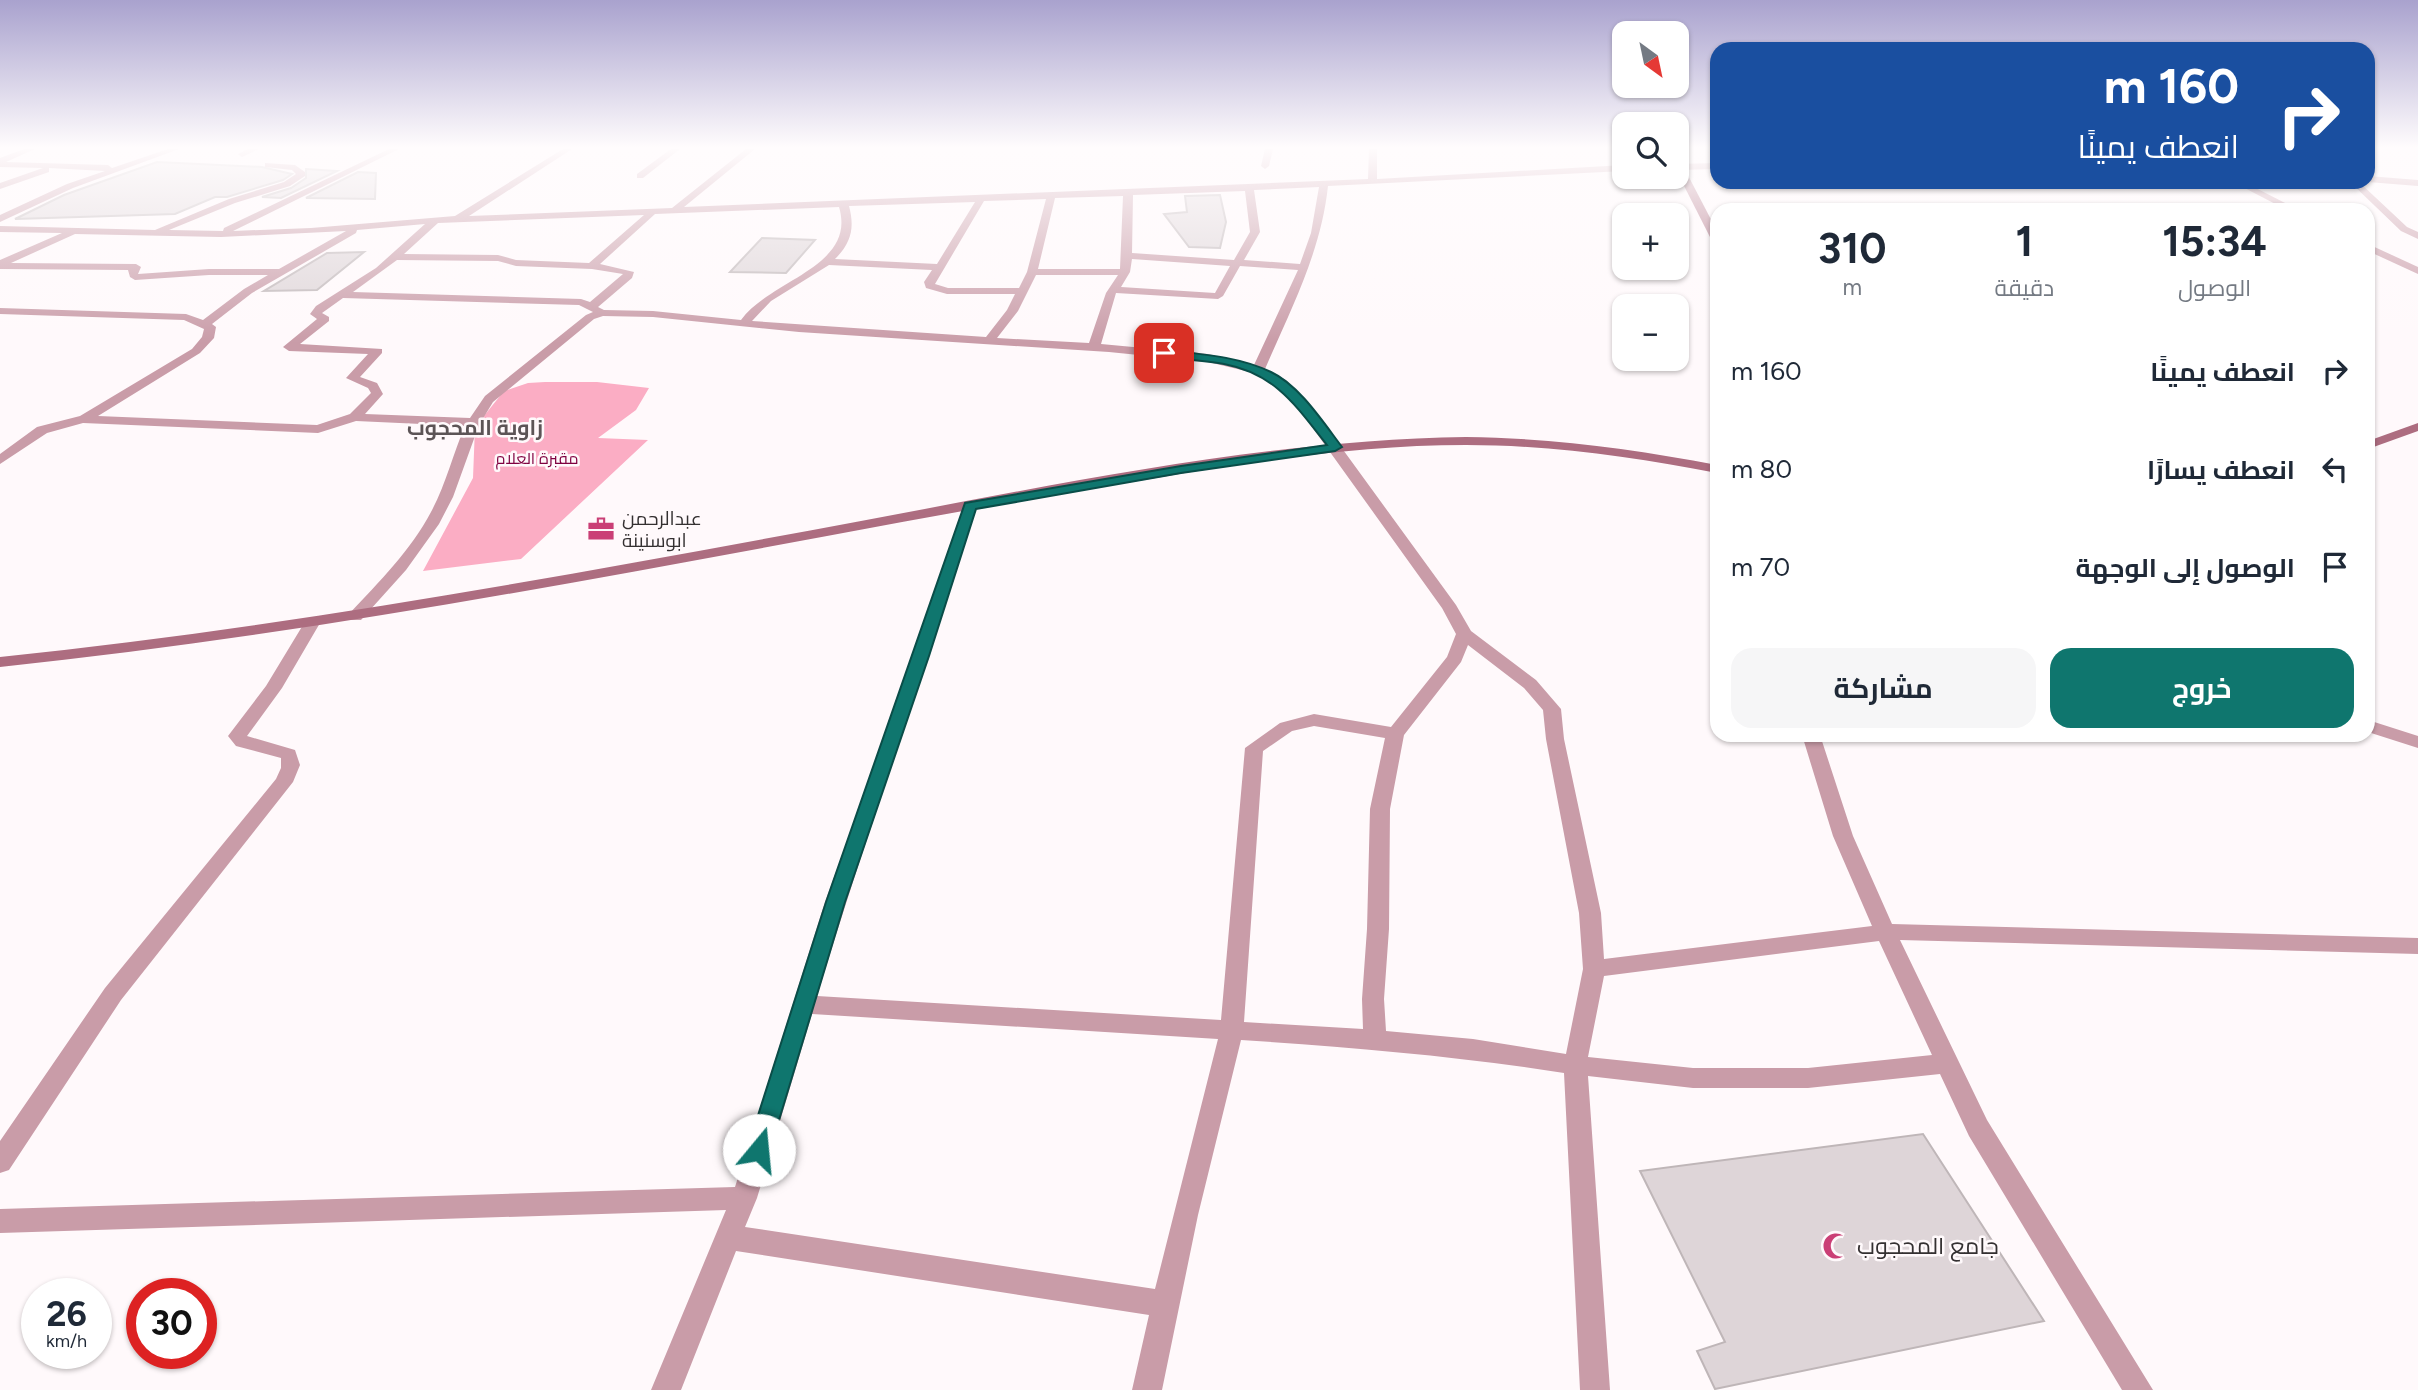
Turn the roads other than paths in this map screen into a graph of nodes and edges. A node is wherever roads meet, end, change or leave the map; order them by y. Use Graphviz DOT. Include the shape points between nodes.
graph roads {
  1 [pos="200,214"];
  2 [pos="262,214"];
  3 [pos="465,214"];
  4 [pos="600,214"];
  5 [pos="650,214"];
  6 [pos="848,214"];
  7 [pos="972,214"];
  8 [pos="1047,214"];
  9 [pos="1128,214"];
  10 [pos="1252,214"];
  11 [pos="1322,214"];
  12 [pos="2388,214"];
  13 [pos="457,219"];
  14 [pos="434,222"];
  15 [pos="0,229"];
  16 [pos="358,229"];
  17 [pos="75,231"];
  18 [pos="154,232"];
  19 [pos="221,234"];
  20 [pos="2418,236"];
  21 [pos="2375,250"];
  22 [pos="1127,256"];
  23 [pos="396,257"];
  24 [pos="828,261"];
  25 [pos="1237,263"];
  26 [pos="0,265"];
  27 [pos="592,266"];
  28 [pos="940,267"];
  29 [pos="1303,267"];
  30 [pos="2418,271"];
  31 [pos="280,272"];
  32 [pos="1032,272"];
  33 [pos="1125,272"];
  34 [pos="1114,290"];
  35 [pos="1023,291"];
  36 [pos="340,295"];
  37 [pos="597,309"];
  38 [pos="0,311"];
  39 [pos="205,324"];
  40 [pos="744,324"];
  41 [pos="989,341"];
  42 [pos="1094,347"];
  43 [pos="1258,370"];
  44 [pos="355,417"];
  45 [pos="83,419"];
  46 [pos="472,422"];
  47 [pos="2418,428"];
  48 [pos="2375,443"];
  49 [pos="1335,447"];
  50 [pos="0,460"];
  51 [pos="1710,468"];
  52 [pos="970,506"];
  53 [pos="355,617"];
  54 [pos="312,623"];
  55 [pos="1464,634"];
  56 [pos="0,662"];
  57 [pos="2375,728"];
  58 [pos="1395,734"];
  59 [pos="1813,742"];
  60 [pos="2418,742"];
  61 [pos="1888,932"];
  62 [pos="2418,946"];
  63 [pos="1594,970"];
  64 [pos="803,1004"];
  65 [pos="1232,1031"];
  66 [pos="1375,1038"];
  67 [pos="1948,1063"];
  68 [pos="1575,1065"];
  69 [pos="0,1161"];
  70 [pos="744,1198"];
  71 [pos="0,1222"];
  72 [pos="728,1237"];
  73 [pos="1166,1304"];
  74 [pos="667,1390"];
  75 [pos="1147,1390"];
  76 [pos="1595,1390"];
  77 [pos="2138,1390"];
  1 -- 18 [label="street"];
  2 -- 19 [label="street"];
  3 -- 13 [label="street"];
  4 -- 13 [label="street"];
  5 -- 27 [label="street"];
  6 -- 24 [label="street" via="848,239"];
  7 -- 28 [label="street"];
  8 -- 32 [label="street"];
  9 -- 22 [label="street"];
  10 -- 25 [label="street" via="1255,232"];
  11 -- 29 [label="street"];
  12 -- 20 [label="street"];
  13 -- 14 [label="street"];
  14 -- 16 [label="street"];
  14 -- 23 [label="street"];
  15 -- 17 [label="street"];
  16 -- 19 [label="street"];
  16 -- 31 [label="street"];
  17 -- 18 [label="street"];
  17 -- 26 [label="street"];
  18 -- 19 [label="street"];
  21 -- 30 [label="street"];
  22 -- 25 [label="street"];
  22 -- 33 [label="street"];
  23 -- 27 [label="street" via="498,258"];
  23 -- 36 [label="street"];
  24 -- 28 [label="street"];
  24 -- 40 [label="street" via="765,300"];
  25 -- 29 [label="street"];
  25 -- 34 [label="street" via="1215,296"];
  26 -- 31 [label="street" via="136,267 135,277"];
  27 -- 37 [label="street" via="629,272"];
  28 -- 35 [label="street" via="929,282 940,290"];
  29 -- 43 [label="street"];
  31 -- 39 [label="street"];
  32 -- 33 [label="street"];
  32 -- 35 [label="street"];
  33 -- 34 [label="street"];
  34 -- 42 [label="street"];
  35 -- 41 [label="street"];
  36 -- 37 [label="street" via="581,302"];
  36 -- 44 [label="street" via="316,312 323,322 289,347 378,351 352,378 373,386 377,394"];
  37 -- 40 [label="street"];
  37 -- 46 [label="street" via="489,399"];
  38 -- 39 [label="street" via="187,317"];
  39 -- 45 [label="street" via="210,327 208,338 196,351"];
  40 -- 41 [label="street"];
  41 -- 42 [label="street"];
  42 -- 43 [label="street" via="1208,358"];
  43 -- 49 [label="street" via="1291,392"];
  44 -- 45 [label="street" via="318,429"];
  44 -- 46 [label="street"];
  45 -- 50 [label="street" via="42,430"];
  46 -- 53 [label="street" via="439,513"];
  47 -- 48 [label="street"];
  49 -- 51 [label="street" via="1466,441 1550,445"];
  49 -- 52 [label="street"];
  49 -- 55 [label="street"];
  52 -- 53 [label="street"];
  52 -- 64 [label="street"];
  53 -- 54 [label="street"];
  54 -- 56 [label="street"];
  54 -- 69 [label="street" via="237,736 242,742 288,754 292,768 284,782 113,994"];
  55 -- 58 [label="street" via="1455,658"];
  55 -- 63 [label="street" via="1530,684 1552,709 1590,914"];
  57 -- 60 [label="street"];
  58 -- 65 [label="street" via="1314,720 1286,727 1254,748"];
  58 -- 66 [label="street" via="1380,809"];
  59 -- 61 [label="street" via="1843,836"];
  61 -- 62 [label="street"];
  61 -- 63 [label="street"];
  61 -- 67 [label="street"];
  63 -- 68 [label="street"];
  64 -- 65 [label="street"];
  64 -- 70 [label="street"];
  65 -- 66 [label="street"];
  65 -- 73 [label="street"];
  66 -- 68 [label="street"];
  67 -- 68 [label="street" via="1808,1078 1693,1078"];
  67 -- 77 [label="street" via="1978,1128"];
  68 -- 76 [label="street"];
  70 -- 71 [label="street"];
  70 -- 72 [label="street"];
  72 -- 73 [label="street"];
  72 -- 74 [label="street"];
  73 -- 75 [label="street"];
}
